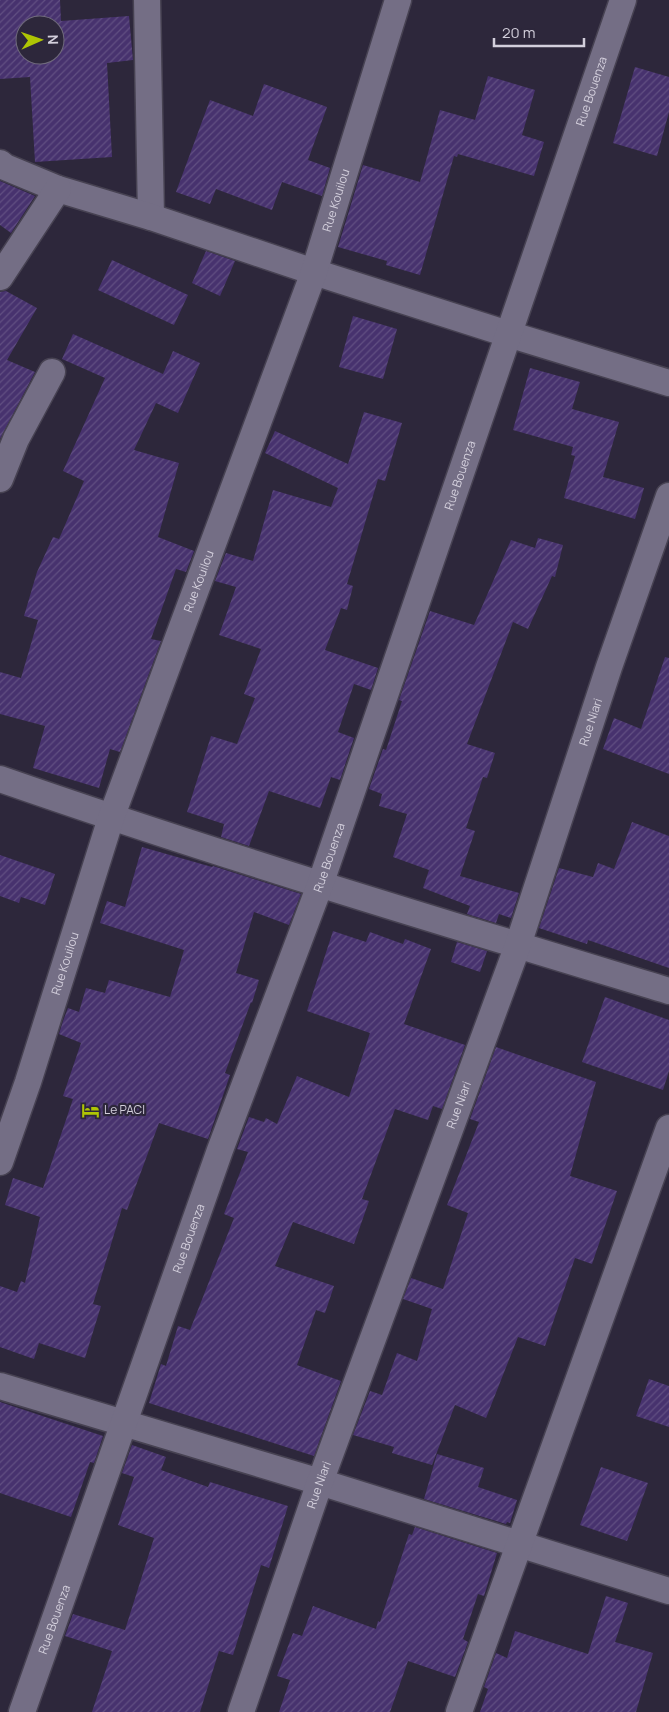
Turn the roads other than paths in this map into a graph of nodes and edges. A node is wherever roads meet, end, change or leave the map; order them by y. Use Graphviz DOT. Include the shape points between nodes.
graph roads {
  1 [pos="147,0"];
  2 [pos="398,0"];
  3 [pos="623,0"];
  4 [pos="0,163"];
  5 [pos="58,189"];
  6 [pos="151,218"];
  7 [pos="314,272"];
  8 [pos="0,278"];
  9 [pos="508,334"];
  10 [pos="52,372"];
  11 [pos="669,383"];
  12 [pos="0,479"];
  13 [pos="669,496"];
  14 [pos="0,779"];
  15 [pos="111,818"];
  16 [pos="320,885"];
  17 [pos="518,945"];
  18 [pos="669,991"];
  19 [pos="669,1128"];
  20 [pos="0,1162"];
  21 [pos="0,1386"];
  22 [pos="123,1423"];
  23 [pos="320,1482"];
  24 [pos="520,1543"];
  25 [pos="669,1591"];
  26 [pos="22,1712"];
  27 [pos="241,1712"];
  28 [pos="460,1712"];
  1 -- 6 [label="street"];
  2 -- 7 [label="street, Rue Kouilou"];
  3 -- 9 [label="street, Rue Bouenza"];
  4 -- 5 [label="street"];
  5 -- 6 [label="street"];
  5 -- 8 [label="street"];
  6 -- 7 [label="street"];
  7 -- 9 [label="street"];
  7 -- 15 [label="street, Rue Kouilou"];
  9 -- 11 [label="street"];
  9 -- 16 [label="street, Rue Bouenza"];
  10 -- 12 [label="street" via="16,439"];
  13 -- 17 [label="street, Rue Niari"];
  14 -- 15 [label="street"];
  15 -- 16 [label="street"];
  15 -- 20 [label="street, Rue Kouilou"];
  16 -- 17 [label="street"];
  16 -- 22 [label="street, Rue Bouenza" via="220,1150"];
  17 -- 18 [label="street"];
  17 -- 23 [label="street, Rue Niari"];
  19 -- 24 [label="street"];
  21 -- 22 [label="street"];
  22 -- 23 [label="street"];
  22 -- 26 [label="street, Rue Bouenza"];
  23 -- 24 [label="street"];
  23 -- 27 [label="street, Rue Niari"];
  24 -- 25 [label="street"];
  24 -- 28 [label="street"];
}
